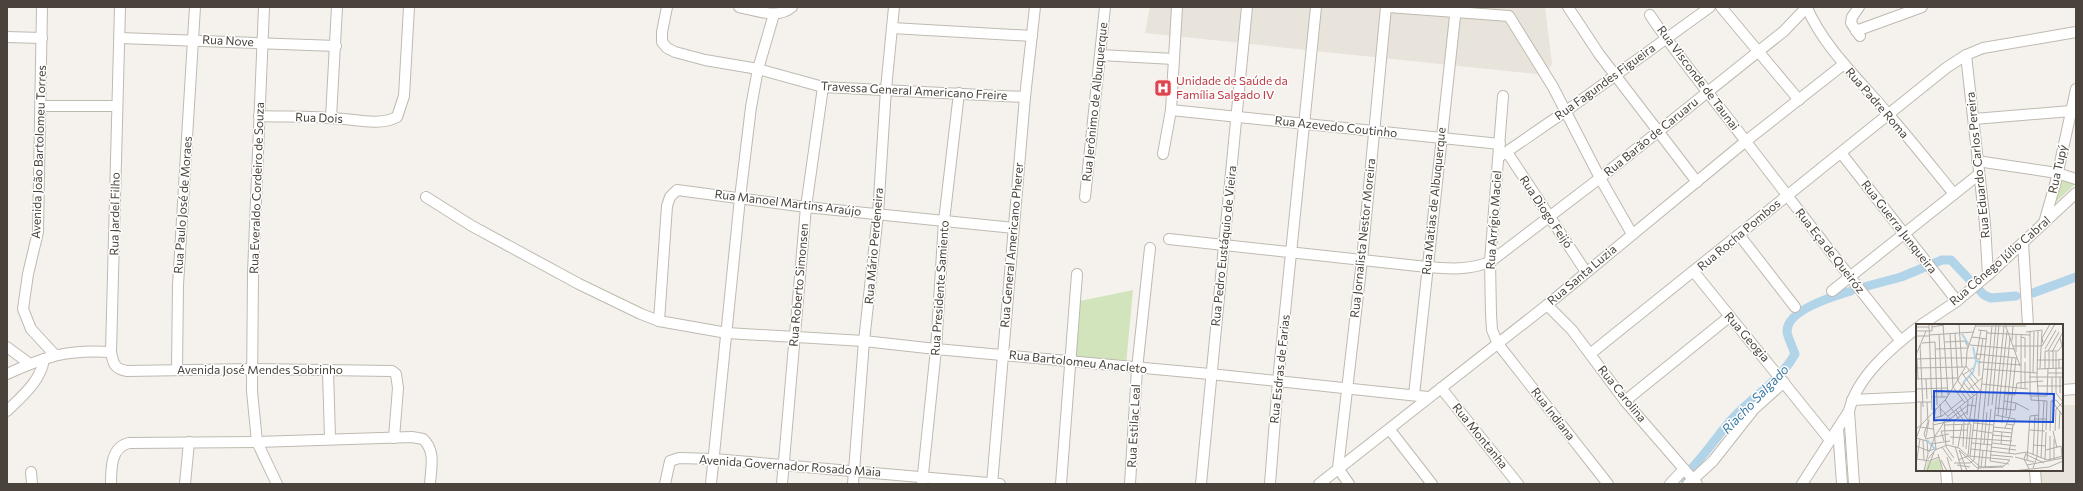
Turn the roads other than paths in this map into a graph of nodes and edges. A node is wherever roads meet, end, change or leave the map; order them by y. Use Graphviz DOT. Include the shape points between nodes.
graph roads {
  1 [pos="42,7"];
  2 [pos="120,7"];
  3 [pos="195,7"];
  4 [pos="264,7"];
  5 [pos="337,7"];
  6 [pos="409,7"];
  7 [pos="667,7"];
  8 [pos="738,7"];
  9 [pos="792,7"];
  10 [pos="894,7"];
  11 [pos="1035,7"];
  12 [pos="1105,7"];
  13 [pos="1177,7"];
  14 [pos="1247,7"];
  15 [pos="1316,7"];
  16 [pos="1387,7"];
  17 [pos="1568,7"];
  18 [pos="1710,7"];
  19 [pos="1721,7"];
  20 [pos="1922,7"];
  21 [pos="1807,8"];
  22 [pos="1456,10"];
  23 [pos="1856,10"];
  24 [pos="1904,10"];
  25 [pos="774,14"];
  26 [pos="1650,15"];
  27 [pos="892,28"];
  28 [pos="2076,32"];
  29 [pos="1032,36"];
  30 [pos="7,37"];
  31 [pos="42,38"];
  32 [pos="120,38"];
  33 [pos="1666,38"];
  34 [pos="193,40"];
  35 [pos="263,43"];
  36 [pos="336,46"];
  37 [pos="1759,51"];
  38 [pos="1100,55"];
  39 [pos="1966,55"];
  40 [pos="1174,59"];
  41 [pos="1844,64"];
  42 [pos="758,69"];
  43 [pos="1616,75"];
  44 [pos="823,87"];
  45 [pos="886,89"];
  46 [pos="2076,89"];
  47 [pos="959,93"];
  48 [pos="1706,93"];
  49 [pos="1503,96"];
  50 [pos="1025,97"];
  51 [pos="1799,100"];
  52 [pos="41,106"];
  53 [pos="117,106"];
  54 [pos="1171,110"];
  55 [pos="1566,111"];
  56 [pos="2071,112"];
  57 [pos="1888,114"];
  58 [pos="259,116"];
  59 [pos="331,118"];
  60 [pos="1237,118"];
  61 [pos="1974,119"];
  62 [pos="1306,124"];
  63 [pos="1374,131"];
  64 [pos="1658,131"];
  65 [pos="1441,138"];
  66 [pos="1746,141"];
  67 [pos="1502,151"];
  68 [pos="1841,153"];
  69 [pos="1164,154"];
  70 [pos="1977,161"];
  71 [pos="2057,173"];
  72 [pos="1978,175"];
  73 [pos="1600,178"];
  74 [pos="2076,179"];
  75 [pos="1697,182"];
  76 [pos="2076,193"];
  77 [pos="1954,194"];
  78 [pos="1787,195"];
  79 [pos="426,197"];
  80 [pos="1085,197"];
  81 [pos="740,198"];
  82 [pos="806,207"];
  83 [pos="878,214"];
  84 [pos="1548,217"];
  85 [pos="944,221"];
  86 [pos="2044,225"];
  87 [pos="1014,228"];
  88 [pos="1903,233"];
  89 [pos="1632,234"];
  90 [pos="1740,236"];
  91 [pos="1169,239"];
  92 [pos="2022,243"];
  93 [pos="1225,244"];
  94 [pos="1150,248"];
  95 [pos="1292,253"];
  96 [pos="1362,260"];
  97 [pos="1490,262"];
  98 [pos="1427,267"];
  99 [pos="1586,272"];
  100 [pos="1694,272"];
  101 [pos="1077,274"];
  102 [pos="1988,275"];
  103 [pos="1850,277"];
  104 [pos="1832,291"];
  105 [pos="1957,301"];
  106 [pos="1547,305"];
  107 [pos="1795,307"];
  108 [pos="1729,317"];
  109 [pos="660,321"];
  110 [pos="1924,324"];
  111 [pos="2028,324"];
  112 [pos="1916,330"];
  113 [pos="727,333"];
  114 [pos="795,336"];
  115 [pos="864,341"];
  116 [pos="1901,341"];
  117 [pos="1498,344"];
  118 [pos="7,347"];
  119 [pos="936,349"];
  120 [pos="112,352"];
  121 [pos="1590,354"];
  122 [pos="55,355"];
  123 [pos="1004,355"];
  124 [pos="44,359"];
  125 [pos="1069,361"];
  126 [pos="30,364"];
  127 [pos="252,369"];
  128 [pos="1137,369"];
  129 [pos="177,370"];
  130 [pos="137,371"];
  131 [pos="328,371"];
  132 [pos="7,374"];
  133 [pos="1210,374"];
  134 [pos="1278,381"];
  135 [pos="1784,381"];
  136 [pos="1347,388"];
  137 [pos="1441,388"];
  138 [pos="2076,389"];
  139 [pos="2063,390"];
  140 [pos="1414,395"];
  141 [pos="1428,397"];
  142 [pos="1916,397"];
  143 [pos="1852,400"];
  144 [pos="1625,401"];
  145 [pos="7,411"];
  146 [pos="1849,411"];
  147 [pos="1838,428"];
  148 [pos="1390,430"];
  149 [pos="330,438"];
  150 [pos="394,438"];
  151 [pos="1830,440"];
  152 [pos="188,442"];
  153 [pos="257,442"];
  154 [pos="714,459"];
  155 [pos="784,466"];
  156 [pos="1338,468"];
  157 [pos="854,470"];
  158 [pos="1946,471"];
  159 [pos="2035,471"];
  160 [pos="31,472"];
  161 [pos="1690,478"];
  162 [pos="923,480"];
  163 [pos="665,481"];
  164 [pos="32,484"];
  165 [pos="111,484"];
  166 [pos="185,484"];
  167 [pos="277,484"];
  168 [pos="430,484"];
  169 [pos="711,484"];
  170 [pos="782,484"];
  171 [pos="853,484"];
  172 [pos="994,484"];
  173 [pos="1060,484"];
  174 [pos="1130,484"];
  175 [pos="1201,484"];
  176 [pos="1270,484"];
  177 [pos="1319,484"];
  178 [pos="1349,484"];
  179 [pos="1432,484"];
  180 [pos="1518,484"];
  181 [pos="1608,484"];
  182 [pos="1670,484"];
  183 [pos="1802,484"];
  184 [pos="1842,484"];
  185 [pos="1854,484"];
  186 [pos="1947,484"];
  187 [pos="2036,484"];
  1 -- 31 [label="street, Avenida João Bartolomeu Torres"];
  2 -- 32 [label="street, Rua Jardel Filho"];
  3 -- 34 [label="street, Rua Paulo José de Moraes"];
  4 -- 35 [label="street, Rua Everaldo Cordeiro de Souza"];
  5 -- 36 [label="street"];
  6 -- 59 [label="street, Rua Dois" via="404,96 397,117 379,121"];
  7 -- 42 [label="street, Travessa General Americano Freire" via="662,32 662,42 667,48 705,60"];
  8 -- 25 [label="street"];
  9 -- 25 [label="street"];
  10 -- 27 [label="street, Rua Mário Perdeneira"];
  11 -- 29 [label="street, Rua General Americano Pherer"];
  12 -- 38 [label="street, Rua Jerônimo de Albuquerque"];
  13 -- 40 [label="street"];
  14 -- 60 [label="street, Rua Pedro Eustáquio de Vieira"];
  15 -- 62 [label="street, Rua Esdras de Farias"];
  16 -- 22 [label="street"];
  16 -- 63 [label="street, Rua Jornalista Nestor Moreira"];
  17 -- 43 [label="street"];
  18 -- 33 [label="street, Rua Fagundes Figueira"];
  19 -- 37 [label="street"];
  20 -- 24 [label="street"];
  21 -- 37 [label="street, Rua Barão de Caruaru"];
  21 -- 41 [label="street, Rua Padre Roma" via="1823,36"];
  22 -- 55 [label="street" via="1509,16"];
  22 -- 65 [label="street, Rua Matias de Albuquerque"];
  23 -- 24 [label="street" via="1851,23 1858,34"];
  25 -- 42 [label="street"];
  26 -- 33 [label="street, Rua Visconde de Taunai"];
  27 -- 29 [label="street"];
  27 -- 45 [label="street, Rua Mário Perdeneira"];
  28 -- 39 [label="street, Rua Rocha Pombos" via="1996,45"];
  29 -- 50 [label="street, Rua General Americano Pherer"];
  30 -- 31 [label="street"];
  31 -- 52 [label="street, Avenida João Bartolomeu Torres"];
  32 -- 34 [label="street, Rua Nove"];
  32 -- 53 [label="street, Rua Jardel Filho"];
  33 -- 43 [label="street, Rua Fagundes Figueira"];
  33 -- 48 [label="street, Rua Visconde de Taunai"];
  34 -- 35 [label="street, Rua Nove"];
  34 -- 129 [label="street, Rua Paulo José de Moraes" via="178,285"];
  35 -- 36 [label="street, Rua Nove"];
  35 -- 58 [label="street, Rua Everaldo Cordeiro de Souza"];
  36 -- 59 [label="street"];
  37 -- 48 [label="street, Rua Barão de Caruaru"];
  37 -- 51 [label="street"];
  38 -- 40 [label="street"];
  38 -- 80 [label="street, Rua Jerônimo de Albuquerque"];
  39 -- 57 [label="street, Rua Rocha Pombos"];
  39 -- 61 [label="street, Rua Eduardo Carlos Pereira"];
  40 -- 54 [label="street"];
  41 -- 51 [label="street, Rua Santa Luzia"];
  41 -- 57 [label="street, Rua Padre Roma"];
  42 -- 44 [label="street, Travessa General Americano Freire"];
  42 -- 81 [label="street"];
  43 -- 55 [label="street, Rua Fagundes Figueira"];
  43 -- 64 [label="street"];
  44 -- 45 [label="street, Travessa General Americano Freire"];
  44 -- 82 [label="street, Rua Roberto Simonsen"];
  45 -- 47 [label="street, Travessa General Americano Freire"];
  45 -- 83 [label="street, Rua Mário Perdeneira"];
  46 -- 56 [label="street, Rua Tupý"];
  47 -- 50 [label="street, Travessa General Americano Freire"];
  47 -- 85 [label="street, Rua Presidente Samiento"];
  48 -- 64 [label="street, Rua Barão de Caruaru"];
  48 -- 66 [label="street, Rua Visconde de Taunai"];
  49 -- 67 [label="street, Rua Arrígio Maciel"];
  50 -- 87 [label="street, Rua General Americano Pherer"];
  51 -- 66 [label="street, Rua Santa Luzia"];
  52 -- 53 [label="street"];
  52 -- 122 [label="street, Avenida João Bartolomeu Torres" via="38,232 23,309 31,329"];
  53 -- 120 [label="street, Rua Jardel Filho"];
  54 -- 60 [label="street, Rua Azevedo Coutinho"];
  54 -- 69 [label="street"];
  55 -- 67 [label="street, Rua Fagundes Figueira"];
  55 -- 73 [label="street"];
  56 -- 61 [label="street"];
  56 -- 71 [label="street, Rua Tupý"];
  57 -- 68 [label="street, Rua Rocha Pombos"];
  57 -- 77 [label="street, Rua Padre Roma"];
  58 -- 59 [label="street, Rua Dois"];
  58 -- 127 [label="street, Rua Everaldo Cordeiro de Souza"];
  60 -- 62 [label="street, Rua Azevedo Coutinho"];
  60 -- 93 [label="street, Rua Pedro Eustáquio de Vieira"];
  61 -- 70 [label="street, Rua Eduardo Carlos Pereira"];
  62 -- 63 [label="street, Rua Azevedo Coutinho"];
  62 -- 95 [label="street, Rua Esdras de Farias"];
  63 -- 65 [label="street, Rua Azevedo Coutinho"];
  63 -- 96 [label="street, Rua Jornalista Nestor Moreira"];
  64 -- 73 [label="street, Rua Barão de Caruaru"];
  64 -- 75 [label="street"];
  65 -- 67 [label="street, Rua Azevedo Coutinho"];
  65 -- 98 [label="street, Rua Matias de Albuquerque"];
  66 -- 75 [label="street, Rua Santa Luzia"];
  66 -- 78 [label="street, Rua Eça de Queiróz"];
  67 -- 84 [label="street, Rua Diogo Feijó"];
  67 -- 97 [label="street, Rua Arrígio Maciel"];
  68 -- 78 [label="street, Rua Rocha Pombos"];
  68 -- 88 [label="street, Rua Guerra Junqueira"];
  70 -- 71 [label="street"];
  70 -- 72 [label="street, Rua Eduardo Carlos Pereira"];
  71 -- 74 [label="street"];
  71 -- 86 [label="street, Rua Tupý"];
  72 -- 77 [label="street"];
  72 -- 102 [label="street, Rua Eduardo Carlos Pereira"];
  73 -- 84 [label="street, Rua Barão de Caruaru"];
  73 -- 89 [label="street"];
  75 -- 89 [label="street, Rua Santa Luzia"];
  76 -- 86 [label="street, Rua Cônego Júlio Cabral"];
  77 -- 88 [label="street"];
  78 -- 90 [label="street, Rua Rocha Pombos"];
  78 -- 103 [label="street, Rua Eça de Queiróz"];
  79 -- 109 [label="street, Rua Bartolomeu Anacleto" via="472,226 572,280"];
  81 -- 82 [label="street, Rua Manoel Martins Araújo"];
  81 -- 109 [label="street, Rua Manoel Martins Araújo" via="682,190 673,192 668,206"];
  81 -- 113 [label="street"];
  82 -- 83 [label="street, Rua Manoel Martins Araújo"];
  82 -- 114 [label="street, Rua Roberto Simonsen"];
  83 -- 85 [label="street, Rua Manoel Martins Araújo"];
  83 -- 115 [label="street, Rua Mário Perdeneira"];
  84 -- 97 [label="street, Rua Barão de Caruaru"];
  84 -- 99 [label="street, Rua Diogo Feijó"];
  85 -- 87 [label="street, Rua Manoel Martins Araújo"];
  85 -- 119 [label="street, Rua Presidente Samiento"];
  86 -- 92 [label="street, Rua Cônego Júlio Cabral"];
  87 -- 123 [label="street, Rua General Americano Pherer"];
  88 -- 103 [label="street"];
  88 -- 105 [label="street, Rua Guerra Junqueira"];
  89 -- 99 [label="street, Rua Santa Luzia"];
  90 -- 100 [label="street, Rua Rocha Pombos"];
  90 -- 107 [label="street"];
  91 -- 93 [label="street"];
  92 -- 102 [label="street, Rua Cônego Júlio Cabral"];
  92 -- 111 [label="street"];
  93 -- 95 [label="street"];
  93 -- 133 [label="street, Rua Pedro Eustáquio de Vieira"];
  94 -- 128 [label="street, Rua Estilac Leal"];
  95 -- 96 [label="street"];
  95 -- 134 [label="street, Rua Esdras de Farias"];
  96 -- 98 [label="street"];
  96 -- 136 [label="street, Rua Jornalista Nestor Moreira"];
  97 -- 98 [label="street" via="1458,269"];
  97 -- 117 [label="street, Rua Arrígio Maciel" via="1492,330"];
  98 -- 140 [label="street, Rua Matias de Albuquerque"];
  99 -- 106 [label="street, Rua Santa Luzia"];
  100 -- 108 [label="street, Rua Geogia"];
  100 -- 121 [label="street, Rua Rocha Pombos"];
  101 -- 125 [label="street"];
  102 -- 105 [label="street, Rua Cônego Júlio Cabral"];
  103 -- 104 [label="street"];
  103 -- 116 [label="street, Rua Eça de Queiróz"];
  105 -- 110 [label="street, Rua Cônego Júlio Cabral"];
  106 -- 117 [label="street, Rua Santa Luzia"];
  106 -- 121 [label="street, Rua Carolina" via="1572,330"];
  108 -- 135 [label="street, Rua Geogia"];
  108 -- 144 [label="street"];
  109 -- 113 [label="street, Rua Bartolomeu Anacleto"];
  112 -- 116 [label="street, Rua Cônego Júlio Cabral"];
  113 -- 114 [label="street, Rua Bartolomeu Anacleto"];
  113 -- 154 [label="street"];
  114 -- 115 [label="street, Rua Bartolomeu Anacleto"];
  114 -- 155 [label="street, Rua Roberto Simonsen"];
  115 -- 119 [label="street, Rua Bartolomeu Anacleto"];
  115 -- 157 [label="street, Rua Mário Perdeneira"];
  116 -- 143 [label="street, Rua Cônego Júlio Cabral" via="1873,368"];
  117 -- 137 [label="street, Rua Santa Luzia"];
  117 -- 181 [label="street, Rua Indiana"];
  118 -- 126 [label="street"];
  119 -- 123 [label="street, Rua Bartolomeu Anacleto"];
  119 -- 162 [label="street, Rua Presidente Samiento"];
  120 -- 122 [label="street" via="73,352"];
  120 -- 130 [label="street, Rua Jardel Filho" via="116,368"];
  121 -- 144 [label="street, Rua Carolina"];
  122 -- 124 [label="street"];
  123 -- 125 [label="street, Rua Bartolomeu Anacleto"];
  123 -- 172 [label="street, Rua General Americano Pherer"];
  124 -- 126 [label="street"];
  124 -- 145 [label="street" via="36,380"];
  125 -- 128 [label="street, Rua Bartolomeu Anacleto"];
  125 -- 173 [label="street"];
  126 -- 132 [label="street"];
  127 -- 129 [label="street, Avenida José Mendes Sobrinho"];
  127 -- 131 [label="street, Avenida José Mendes Sobrinho"];
  127 -- 153 [label="street, Rua Everaldo Cordeiro de Souza"];
  128 -- 133 [label="street, Rua Bartolomeu Anacleto"];
  128 -- 174 [label="street, Rua Estilac Leal"];
  129 -- 130 [label="street, Avenida José Mendes Sobrinho"];
  131 -- 149 [label="street"];
  131 -- 150 [label="street, Avenida José Mendes Sobrinho" via="392,371 397,379"];
  133 -- 134 [label="street, Rua Bartolomeu Anacleto"];
  133 -- 175 [label="street, Rua Pedro Eustáquio de Vieira"];
  134 -- 136 [label="street, Rua Bartolomeu Anacleto"];
  134 -- 176 [label="street, Rua Esdras de Farias"];
  135 -- 151 [label="street, Rua Geogia"];
  135 -- 161 [label="street" via="1754,408 1713,461"];
  136 -- 140 [label="street, Rua Bartolomeu Anacleto"];
  136 -- 156 [label="street, Rua Jornalista Nestor Moreira"];
  137 -- 141 [label="street, Rua Santa Luzia"];
  137 -- 180 [label="street, Rua Montanha"];
  138 -- 139 [label="street"];
  140 -- 141 [label="street, Rua Bartolomeu Anacleto"];
  141 -- 148 [label="street, Rua Santa Luzia"];
  142 -- 143 [label="street"];
  143 -- 146 [label="street, Rua Cônego Júlio Cabral"];
  144 -- 161 [label="street, Rua Carolina"];
  146 -- 147 [label="street"];
  146 -- 185 [label="street"];
  147 -- 151 [label="street"];
  147 -- 184 [label="street"];
  148 -- 156 [label="street, Rua Santa Luzia"];
  148 -- 179 [label="street"];
  149 -- 150 [label="street"];
  149 -- 153 [label="street"];
  150 -- 168 [label="street" via="418,437 426,441 432,453"];
  151 -- 183 [label="street"];
  152 -- 153 [label="street"];
  152 -- 165 [label="street" via="129,443 119,446 112,462"];
  152 -- 166 [label="street"];
  153 -- 167 [label="street, Rua Everaldo Cordeiro de Souza"];
  154 -- 155 [label="street, Avenida Governador Rosado Maia"];
  154 -- 163 [label="street, Avenida Governador Rosado Maia" via="674,459 668,464"];
  154 -- 169 [label="street"];
  155 -- 157 [label="street, Avenida Governador Rosado Maia"];
  155 -- 170 [label="street, Rua Roberto Simonsen"];
  156 -- 177 [label="street, Rua Santa Luzia"];
  156 -- 178 [label="street"];
  157 -- 162 [label="street, Avenida Governador Rosado Maia"];
  157 -- 171 [label="street, Rua Mário Perdeneira"];
  158 -- 186 [label="street"];
  159 -- 187 [label="street"];
  160 -- 164 [label="street"];
  161 -- 182 [label="street"];
  162 -- 172 [label="street, Avenida Governador Rosado Maia"];
}
